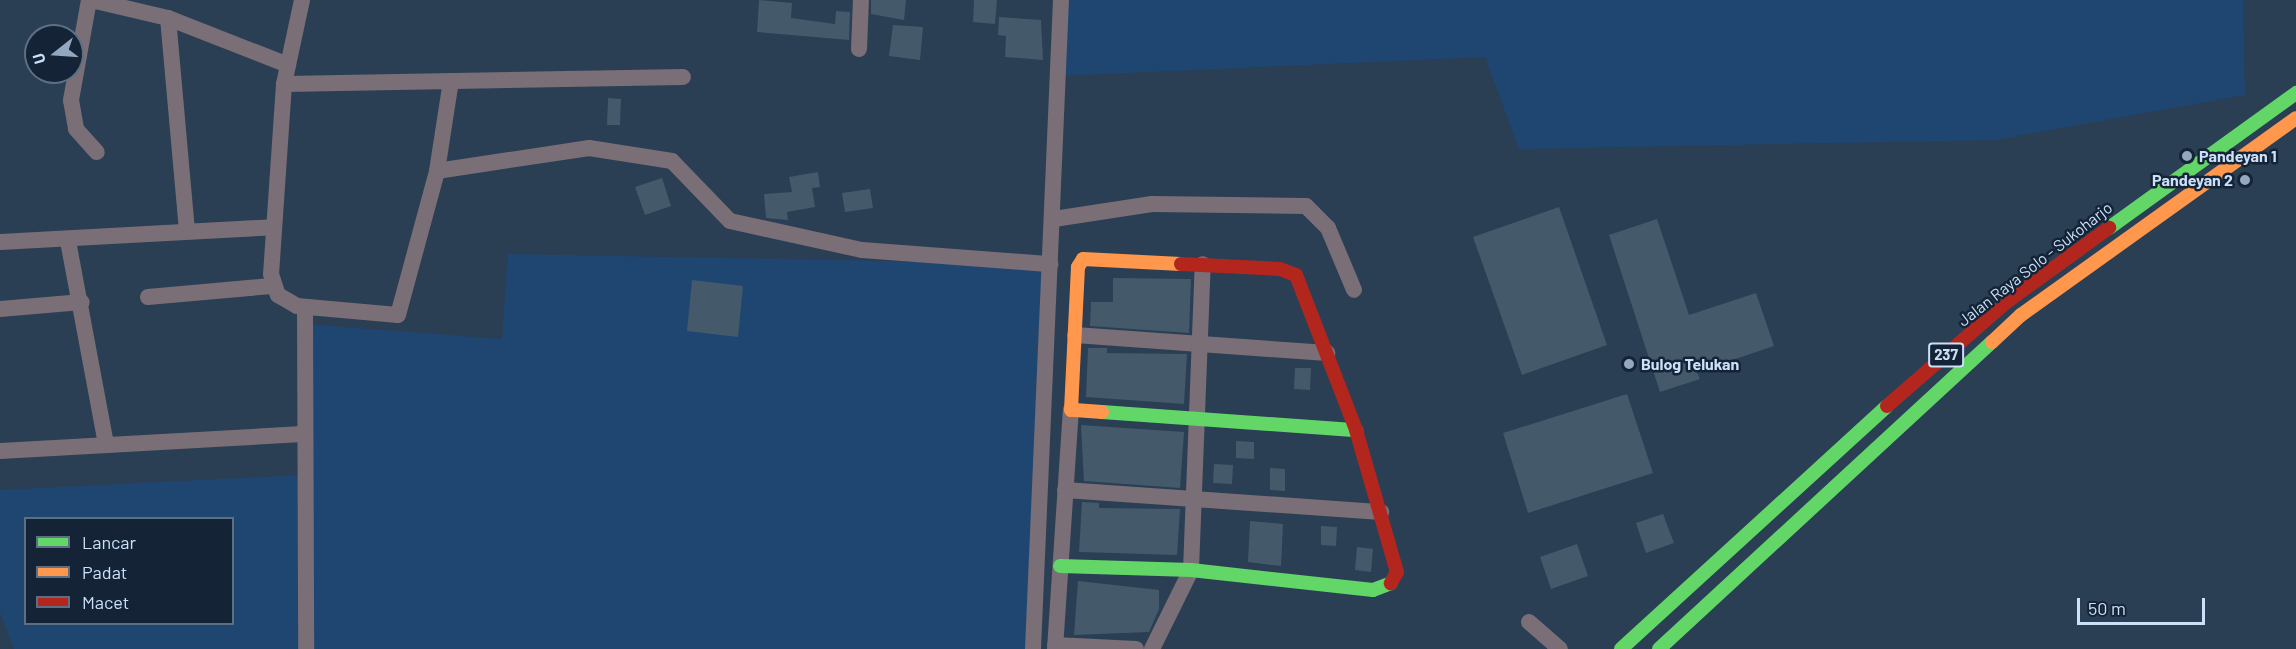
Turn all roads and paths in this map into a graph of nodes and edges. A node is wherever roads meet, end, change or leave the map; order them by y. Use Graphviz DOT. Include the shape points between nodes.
graph roads {
  1 [pos="90,0"];
  2 [pos="302,0"];
  3 [pos="861,0"];
  4 [pos="1061,0"];
  5 [pos="168,18"];
  6 [pos="859,49"];
  7 [pos="288,65"];
  8 [pos="683,77"];
  9 [pos="452,81"];
  10 [pos="284,84"];
  11 [pos="2296,93"];
  12 [pos="2296,118"];
  13 [pos="97,152"];
  14 [pos="437,171"];
  15 [pos="1054,219"];
  16 [pos="274,227"];
  17 [pos="187,230"];
  18 [pos="68,241"];
  19 [pos="0,243"];
  20 [pos="1050,264"];
  21 [pos="1203,264"];
  22 [pos="272,286"];
  23 [pos="1354,290"];
  24 [pos="148,297"];
  25 [pos="82,302"];
  26 [pos="305,308"];
  27 [pos="0,309"];
  28 [pos="1074,335"];
  29 [pos="1199,342"];
  30 [pos="1327,353"];
  31 [pos="1071,410"];
  32 [pos="1196,420"];
  33 [pos="1356,430"];
  34 [pos="303,434"];
  35 [pos="106,444"];
  36 [pos="0,451"];
  37 [pos="1065,490"];
  38 [pos="1194,497"];
  39 [pos="1381,512"];
  40 [pos="1060,566"];
  41 [pos="1707,569"];
  42 [pos="1191,570"];
  43 [pos="1726,590"];
  44 [pos="1529,622"];
  45 [pos="1055,647"];
  46 [pos="306,649"];
  47 [pos="1033,649"];
  48 [pos="1136,649"];
  49 [pos="1152,649"];
  50 [pos="1560,649"];
  51 [pos="1622,649"];
  52 [pos="1659,649"];
  1 -- 5 [label="street"];
  1 -- 13 [label="street" via="71,100 76,129"];
  2 -- 7 [label="street"];
  3 -- 6 [label="street"];
  4 -- 15 [label="street"];
  5 -- 7 [label="street"];
  5 -- 17 [label="street"];
  7 -- 10 [label="street"];
  8 -- 9 [label="street"];
  9 -- 10 [label="street"];
  9 -- 14 [label="street"];
  10 -- 16 [label="street"];
  11 -- 41 [label="main road, Jalan Raya Solo - Sukoharjo / 237" via="2008,301"];
  12 -- 43 [label="main road, Jalan Raya Solo - Sukoharjo / 237" via="2021,315"];
  14 -- 20 [label="street" via="555,152 615,148 680,166 713,209 730,221 797,232 854,249"];
  14 -- 26 [label="street" via="402,313"];
  15 -- 20 [label="street"];
  15 -- 23 [label="street" via="1152,204 1306,206 1328,228"];
  16 -- 17 [label="street"];
  16 -- 22 [label="street"];
  17 -- 18 [label="street"];
  18 -- 19 [label="street"];
  18 -- 25 [label="street"];
  20 -- 47 [label="street"];
  21 -- 28 [label="main road" via="1083,259 1078,267"];
  21 -- 29 [label="street"];
  21 -- 30 [label="main road" via="1292,272"];
  22 -- 24 [label="street"];
  22 -- 26 [label="street" via="285,301"];
  25 -- 27 [label="street"];
  25 -- 35 [label="street"];
  26 -- 34 [label="street"];
  28 -- 29 [label="street"];
  28 -- 31 [label="main road"];
  29 -- 30 [label="street"];
  29 -- 32 [label="street"];
  30 -- 33 [label="main road"];
  31 -- 32 [label="main road"];
  31 -- 37 [label="street"];
  32 -- 33 [label="main road"];
  32 -- 38 [label="street"];
  33 -- 39 [label="main road"];
  34 -- 35 [label="street"];
  34 -- 46 [label="street"];
  35 -- 36 [label="street"];
  37 -- 38 [label="street"];
  37 -- 40 [label="street"];
  38 -- 39 [label="street"];
  38 -- 42 [label="street"];
  39 -- 42 [label="main road" via="1397,572 1388,588"];
  40 -- 42 [label="main road"];
  40 -- 45 [label="street"];
  41 -- 43 [label="main road"];
  41 -- 51 [label="main road, Jalan Raya Solo - Sukoharjo / 237"];
  42 -- 49 [label="street"];
  43 -- 52 [label="main road, Jalan Raya Solo - Sukoharjo / 237"];
  44 -- 50 [label="street"];
  45 -- 48 [label="street"];
}
